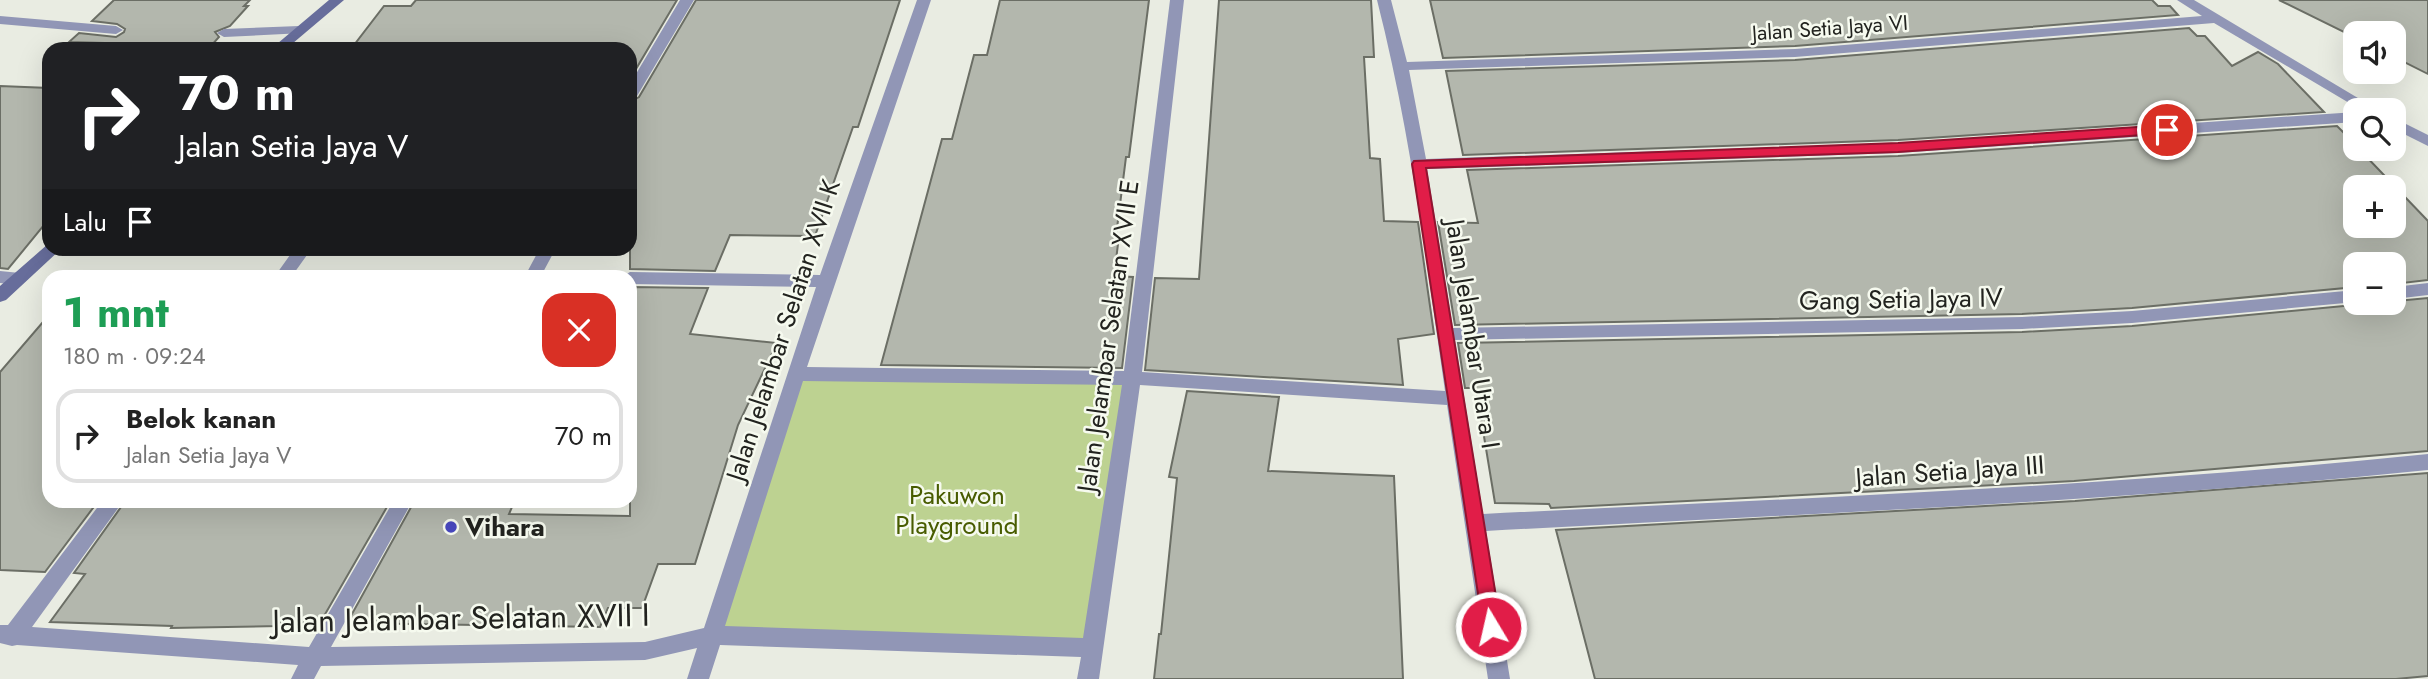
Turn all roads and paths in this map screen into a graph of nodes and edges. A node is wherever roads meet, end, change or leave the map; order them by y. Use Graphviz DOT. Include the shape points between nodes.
graph roads {
  1 [pos="337,0"];
  2 [pos="687,0"];
  3 [pos="924,0"];
  4 [pos="1177,0"];
  5 [pos="1384,0"];
  6 [pos="2184,0"];
  7 [pos="2216,19"];
  8 [pos="0,20"];
  9 [pos="116,30"];
  10 [pos="299,30"];
  11 [pos="224,33"];
  12 [pos="286,42"];
  13 [pos="1401,66"];
  14 [pos="637,84"];
  15 [pos="2351,98"];
  16 [pos="2343,118"];
  17 [pos="2406,129"];
  18 [pos="2428,141"];
  19 [pos="1419,164"];
  20 [pos="45,256"];
  21 [pos="0,276"];
  22 [pos="637,278"];
  23 [pos="20,279"];
  24 [pos="826,281"];
  25 [pos="2428,289"];
  26 [pos="2406,292"];
  27 [pos="0,296"];
  28 [pos="2343,297"];
  29 [pos="1447,334"];
  30 [pos="798,374"];
  31 [pos="1132,378"];
  32 [pos="1457,399"];
  33 [pos="2428,462"];
  34 [pos="109,508"];
  35 [pos="399,508"];
  36 [pos="1475,523"];
  37 [pos="6,635"];
  38 [pos="713,635"];
  39 [pos="1091,648"];
  40 [pos="314,657"];
  41 [pos="302,679"];
  42 [pos="698,679"];
  43 [pos="1088,679"];
  44 [pos="1499,679"];
  1 -- 10 [label="street"];
  2 -- 14 [label="street"];
  3 -- 24 [label="street, Jalan Jelambar Selatan XVII K"];
  4 -- 31 [label="street, Jalan Jelambar Selatan XVII E"];
  5 -- 13 [label="street, Jalan Jelambar Utara I"];
  6 -- 7 [label="street"];
  7 -- 13 [label="street, Jalan Setia Jaya VI" via="1795,52"];
  7 -- 15 [label="street"];
  8 -- 9 [label="street"];
  10 -- 11 [label="street"];
  10 -- 12 [label="street"];
  13 -- 19 [label="street, Jalan Jelambar Utara I"];
  16 -- 19 [label="street" via="1898,148"];
  17 -- 18 [label="street"];
  19 -- 29 [label="street, Jalan Jelambar Utara I"];
  20 -- 23 [label="street"];
  21 -- 23 [label="street"];
  22 -- 24 [label="street"];
  23 -- 27 [label="street"];
  24 -- 30 [label="street, Jalan Jelambar Selatan XVII K"];
  25 -- 26 [label="street"];
  28 -- 29 [label="street, Gang Setia Jaya IV" via="2022,323"];
  29 -- 32 [label="street, Jalan Jelambar Utara I"];
  30 -- 31 [label="street"];
  30 -- 38 [label="street, Jalan Jelambar Selatan XVII K"];
  31 -- 32 [label="street"];
  31 -- 39 [label="street, Jalan Jelambar Selatan XVII E"];
  32 -- 36 [label="street, Jalan Jelambar Utara I"];
  33 -- 36 [label="street, Jalan Setia Jaya III" via="2284,477"];
  34 -- 37 [label="street"];
  35 -- 40 [label="street"];
  36 -- 44 [label="street, Jalan Jelambar Utara I"];
  37 -- 40 [label="street, Jalan Jelambar Selatan XVII I"];
  38 -- 39 [label="street, Jalan Jelambar Selatan XVII I"];
  38 -- 40 [label="street, Jalan Jelambar Selatan XVII I" via="645,651"];
  38 -- 42 [label="street, Jalan Jelambar Selatan XVII K"];
  39 -- 43 [label="street, Jalan Jelambar Selatan XVII E"];
  40 -- 41 [label="street"];
}
